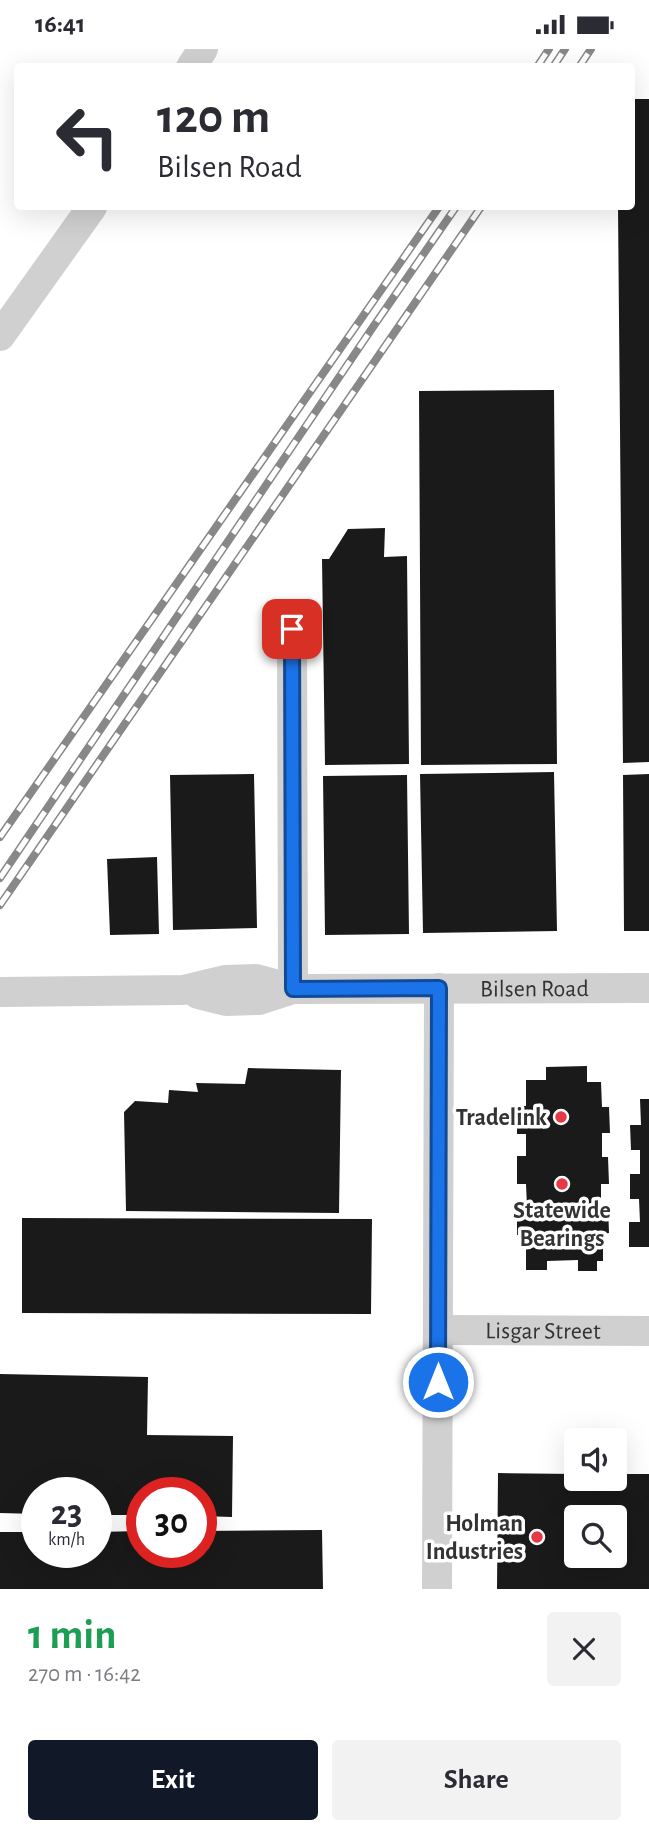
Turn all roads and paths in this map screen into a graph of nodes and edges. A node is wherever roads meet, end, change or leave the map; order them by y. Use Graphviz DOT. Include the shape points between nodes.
graph roads {
  1 [pos="90,210"];
  2 [pos="0,336"];
  3 [pos="292,629"];
  4 [pos="439,988"];
  5 [pos="649,988"];
  6 [pos="293,989"];
  7 [pos="0,992"];
  8 [pos="438,1330"];
  9 [pos="649,1331"];
  10 [pos="437,1589"];
  1 -- 2 [label="street"];
  3 -- 6 [label="street"];
  4 -- 5 [label="street, Bilsen Road"];
  4 -- 6 [label="street, Bilsen Road"];
  4 -- 8 [label="street"];
  6 -- 7 [label="street, Bilsen Road" via="256,979 225,980 183,990"];
  8 -- 9 [label="street, Lisgar Street"];
  8 -- 10 [label="street"];
}
